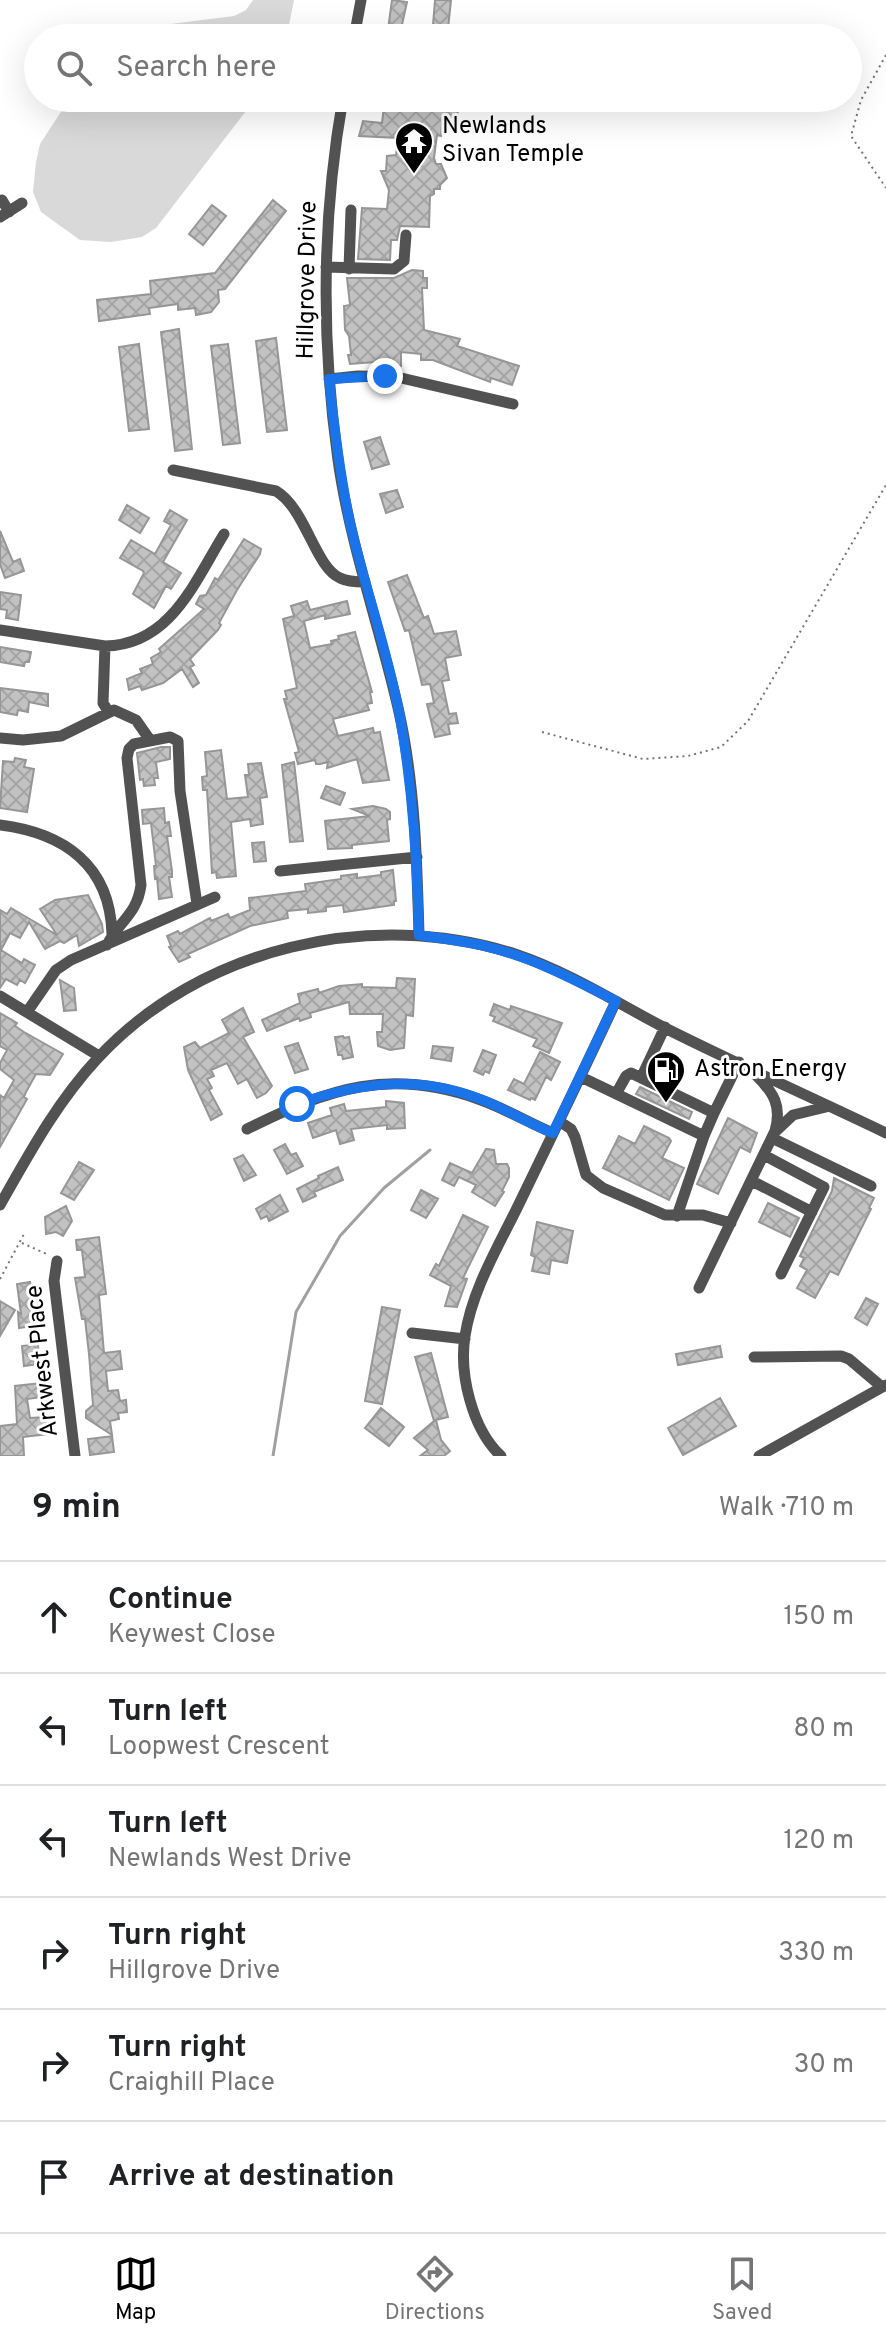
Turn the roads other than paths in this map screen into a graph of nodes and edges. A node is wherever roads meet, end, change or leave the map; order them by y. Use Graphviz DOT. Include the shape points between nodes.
graph roads {
  1 [pos="361,0"];
  2 [pos="357,24"];
  3 [pos="340,112"];
  4 [pos="2,200"];
  5 [pos="22,203"];
  6 [pos="351,210"];
  7 [pos="4,214"];
  8 [pos="328,226"];
  9 [pos="350,226"];
  10 [pos="406,235"];
  11 [pos="326,267"];
  12 [pos="349,269"];
  13 [pos="329,379"];
  14 [pos="513,404"];
  15 [pos="173,470"];
  16 [pos="224,534"];
  17 [pos="365,582"];
  18 [pos="0,630"];
  19 [pos="105,646"];
  20 [pos="108,711"];
  21 [pos="0,738"];
  22 [pos="150,740"];
  23 [pos="0,825"];
  24 [pos="417,857"];
  25 [pos="280,871"];
  26 [pos="215,897"];
  27 [pos="197,904"];
  28 [pos="419,935"];
  29 [pos="110,939"];
  30 [pos="0,996"];
  31 [pos="616,1001"];
  32 [pos="27,1012"];
  33 [pos="665,1027"];
  34 [pos="99,1056"];
  35 [pos="739,1062"];
  36 [pos="751,1069"];
  37 [pos="581,1077"];
  38 [pos="641,1078"];
  39 [pos="616,1094"];
  40 [pos="831,1107"];
  41 [pos="714,1113"];
  42 [pos="559,1121"];
  43 [pos="247,1129"];
  44 [pos="553,1133"];
  45 [pos="886,1133"];
  46 [pos="774,1135"];
  47 [pos="704,1136"];
  48 [pos="764,1155"];
  49 [pos="832,1167"];
  50 [pos="752,1181"];
  51 [pos="871,1186"];
  52 [pos="824,1187"];
  53 [pos="0,1205"];
  54 [pos="812,1212"];
  55 [pos="677,1216"];
  56 [pos="731,1223"];
  57 [pos="57,1261"];
  58 [pos="781,1274"];
  59 [pos="699,1288"];
  60 [pos="412,1333"];
  61 [pos="465,1339"];
  62 [pos="754,1357"];
  63 [pos="884,1386"];
  64 [pos="494,1454"];
  65 [pos="75,1456"];
  66 [pos="759,1456"];
  1 -- 2 [label="street"];
  3 -- 8 [label="street, Hillgrove Drive"];
  4 -- 7 [label="street"];
  5 -- 7 [label="street"];
  6 -- 9 [label="street"];
  8 -- 9 [label="street"];
  8 -- 11 [label="street, Hillgrove Drive"];
  9 -- 12 [label="street"];
  10 -- 12 [label="street" via="401,265"];
  11 -- 12 [label="street"];
  11 -- 13 [label="street, Hillgrove Drive"];
  13 -- 14 [label="street" via="397,377"];
  13 -- 17 [label="street, Hillgrove Drive" via="338,462"];
  15 -- 17 [label="street" via="285,496 335,576"];
  16 -- 19 [label="street" via="177,612 133,642"];
  17 -- 24 [label="street, Hillgrove Drive" via="400,715"];
  18 -- 19 [label="street"];
  19 -- 20 [label="street" via="103,703"];
  20 -- 21 [label="street" via="61,736"];
  20 -- 22 [label="street" via="132,716"];
  22 -- 27 [label="street" via="177,738"];
  22 -- 29 [label="street" via="134,744 127,758 141,885 135,909"];
  23 -- 29 [label="street" via="31,831 93,868 112,918"];
  24 -- 25 [label="street"];
  24 -- 28 [label="street, Hillgrove Drive"];
  26 -- 27 [label="street"];
  27 -- 29 [label="street"];
  28 -- 31 [label="street" via="516,955"];
  28 -- 34 [label="street" via="334,939 227,968 177,995"];
  29 -- 32 [label="street" via="56,970"];
  30 -- 32 [label="street"];
  31 -- 33 [label="street"];
  31 -- 37 [label="street"];
  32 -- 34 [label="street"];
  33 -- 35 [label="street"];
  33 -- 38 [label="street"];
  34 -- 53 [label="street" via="53,1115"];
  35 -- 36 [label="street"];
  35 -- 41 [label="street"];
  36 -- 40 [label="street"];
  36 -- 46 [label="street" via="778,1105"];
  37 -- 39 [label="street"];
  37 -- 42 [label="street"];
  38 -- 39 [label="street" via="628,1073"];
  38 -- 41 [label="street"];
  39 -- 47 [label="street"];
  40 -- 45 [label="street"];
  40 -- 46 [label="street" via="793,1115"];
  41 -- 47 [label="street"];
  42 -- 44 [label="street"];
  42 -- 55 [label="street" via="571,1129 582,1167 592,1181 650,1210"];
  43 -- 44 [label="street" via="337,1090 387,1083 444,1087"];
  44 -- 61 [label="street" via="475,1298"];
  46 -- 48 [label="street"];
  46 -- 49 [label="street"];
  47 -- 55 [label="street"];
  48 -- 50 [label="street"];
  48 -- 52 [label="street"];
  49 -- 51 [label="street"];
  49 -- 52 [label="street"];
  50 -- 54 [label="street"];
  50 -- 56 [label="street"];
  52 -- 54 [label="street"];
  54 -- 58 [label="street"];
  55 -- 56 [label="street" via="703,1215"];
  56 -- 59 [label="street"];
  57 -- 65 [label="street, Arkwest Place" via="54,1281"];
  60 -- 61 [label="street"];
  61 -- 64 [label="street" via="469,1395"];
  62 -- 63 [label="street" via="841,1356"];
  63 -- 66 [label="street"];
}
